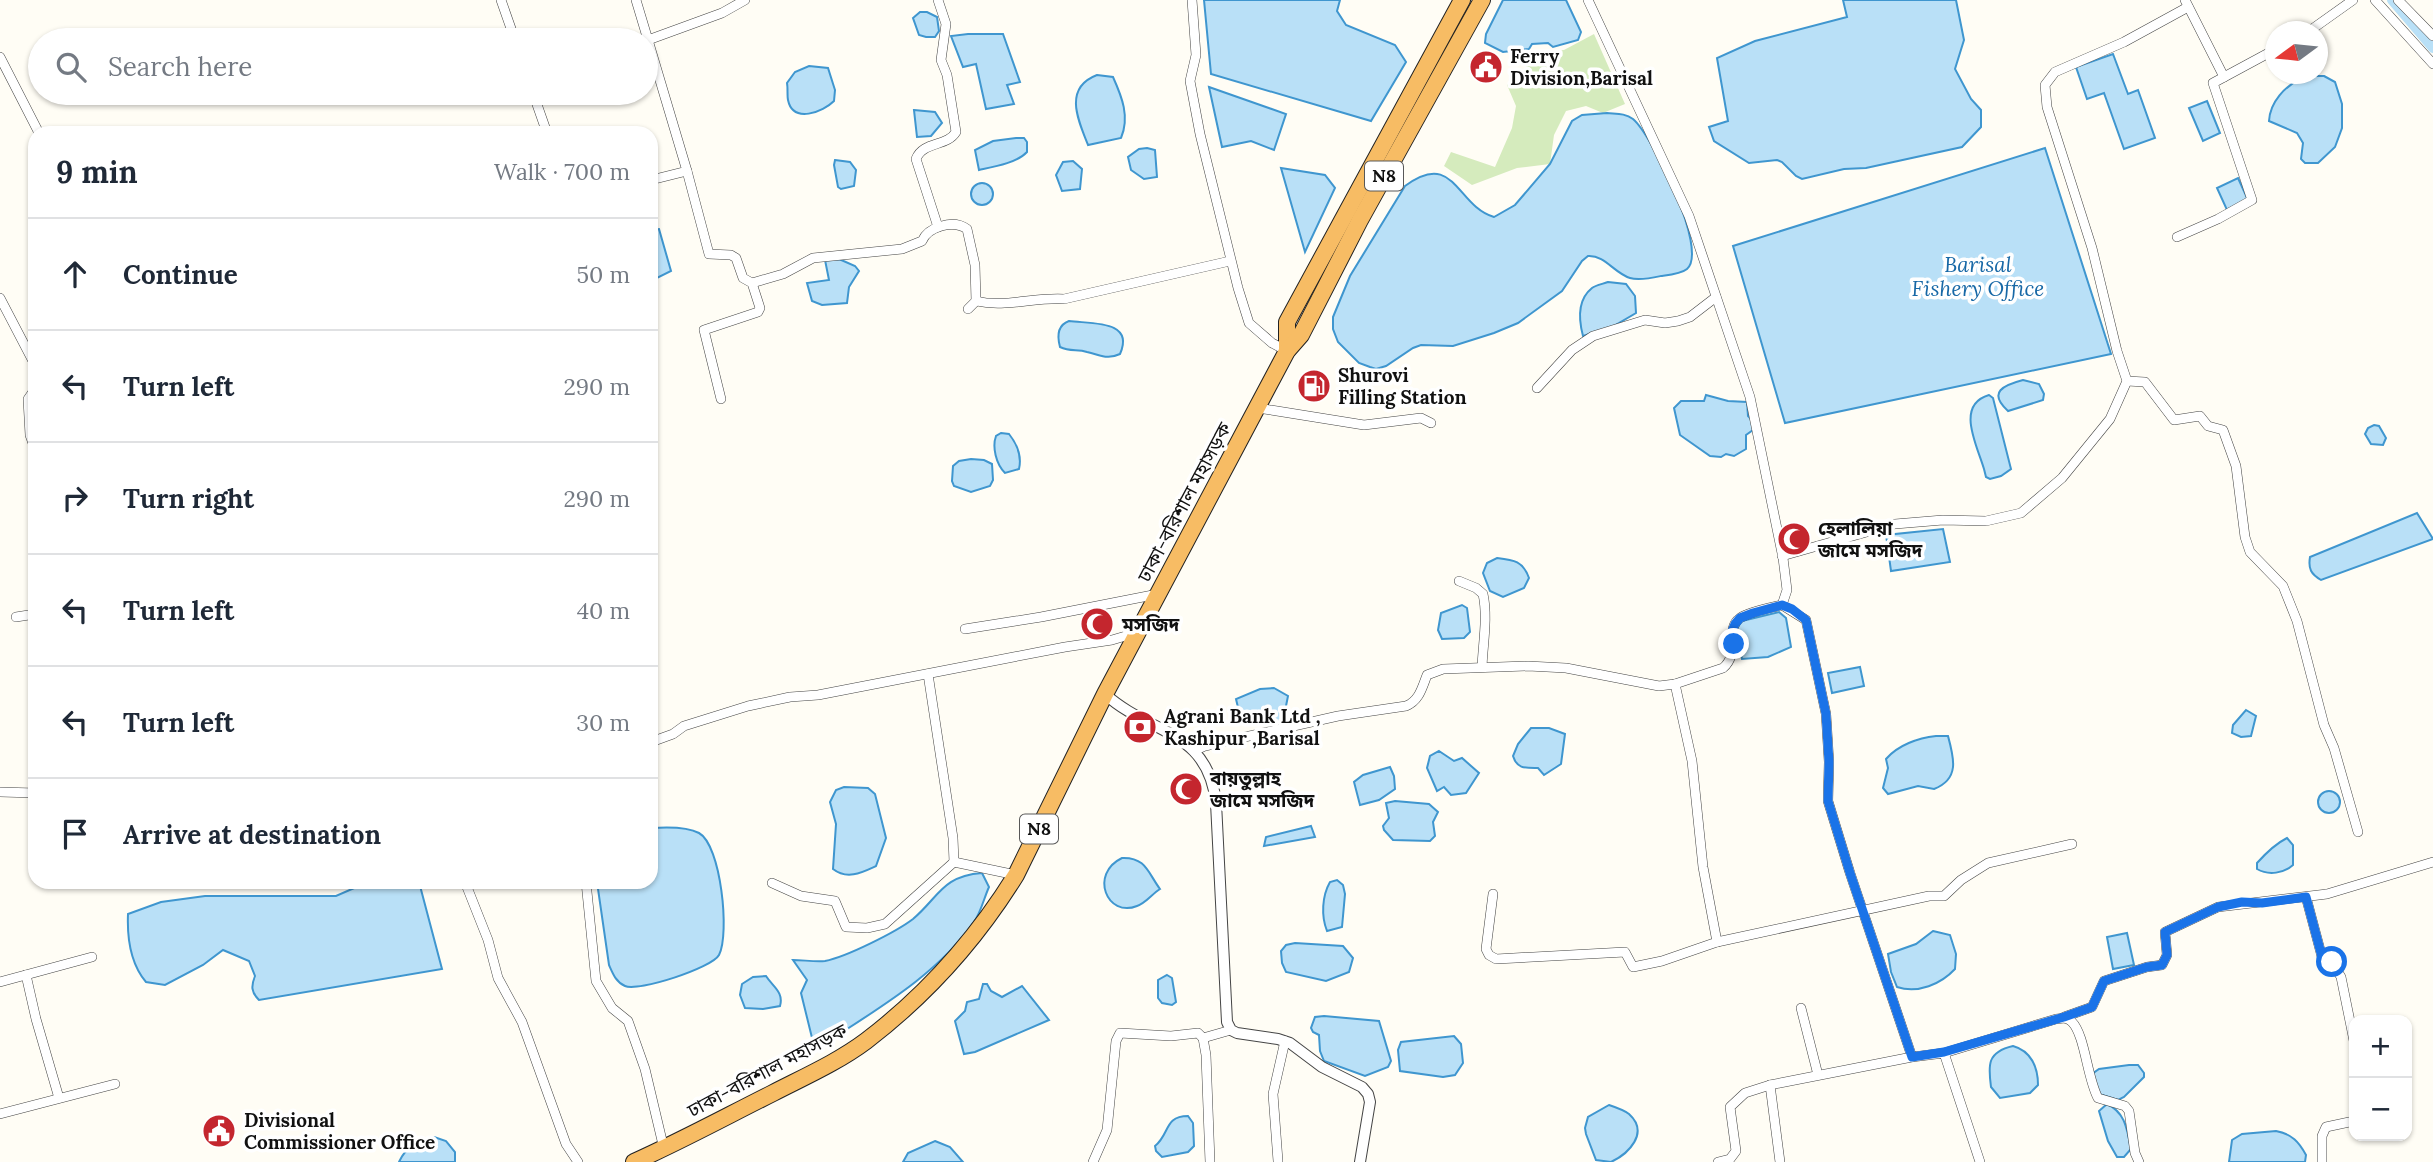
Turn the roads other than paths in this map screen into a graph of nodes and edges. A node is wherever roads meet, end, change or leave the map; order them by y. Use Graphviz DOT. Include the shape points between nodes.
graph roads {
  1 [pos="501,0"];
  2 [pos="636,0"];
  3 [pos="745,0"];
  4 [pos="938,0"];
  5 [pos="1192,0"];
  6 [pos="1462,0"];
  7 [pos="1482,0"];
  8 [pos="1588,0"];
  9 [pos="2353,0"];
  10 [pos="2375,0"];
  11 [pos="2398,0"];
  12 [pos="2186,3"];
  13 [pos="2323,21"];
  14 [pos="511,28"];
  15 [pos="644,28"];
  16 [pos="2433,36"];
  17 [pos="658,37"];
  18 [pos="2265,55"];
  19 [pos="0,57"];
  20 [pos="2433,64"];
  21 [pos="658,74"];
  22 [pos="2224,77"];
  23 [pos="537,105"];
  24 [pos="35,126"];
  25 [pos="545,126"];
  26 [pos="687,171"];
  27 [pos="658,178"];
  28 [pos="938,227"];
  29 [pos="2177,237"];
  30 [pos="1230,261"];
  31 [pos="752,283"];
  32 [pos="1716,297"];
  33 [pos="0,298"];
  34 [pos="976,301"];
  35 [pos="968,309"];
  36 [pos="1287,351"];
  37 [pos="28,352"];
  38 [pos="2127,381"];
  39 [pos="1537,388"];
  40 [pos="721,400"];
  41 [pos="1258,408"];
  42 [pos="1430,422"];
  43 [pos="1782,556"];
  44 [pos="1459,582"];
  45 [pos="1159,594"];
  46 [pos="1782,605"];
  47 [pos="28,615"];
  48 [pos="16,617"];
  49 [pos="965,629"];
  50 [pos="1139,632"];
  51 [pos="1482,667"];
  52 [pos="928,674"];
  53 [pos="1675,684"];
  54 [pos="1105,694"];
  55 [pos="658,740"];
  56 [pos="1194,751"];
  57 [pos="0,792"];
  58 [pos="28,793"];
  59 [pos="2358,832"];
  60 [pos="2072,844"];
  61 [pos="954,862"];
  62 [pos="2433,862"];
  63 [pos="1016,875"];
  64 [pos="772,883"];
  65 [pos="468,889"];
  66 [pos="587,889"];
  67 [pos="1493,894"];
  68 [pos="2306,897"];
  69 [pos="1864,911"];
  70 [pos="1717,942"];
  71 [pos="92,957"];
  72 [pos="26,975"];
  73 [pos="0,982"];
  74 [pos="1801,1008"];
  75 [pos="2064,1017"];
  76 [pos="2349,1018"];
  77 [pos="1231,1030"];
  78 [pos="1203,1038"];
  79 [pos="1284,1041"];
  80 [pos="1944,1052"];
  81 [pos="1912,1057"];
  82 [pos="1818,1075"];
  83 [pos="116,1084"];
  84 [pos="1770,1085"];
  85 [pos="59,1098"];
  86 [pos="0,1114"];
  87 [pos="2349,1122"];
  88 [pos="664,1149"];
  89 [pos="1278,1161"];
  90 [pos="578,1162"];
  91 [pos="634,1162"];
  92 [pos="1093,1162"];
  93 [pos="1210,1162"];
  94 [pos="1360,1162"];
  95 [pos="1718,1162"];
  96 [pos="1780,1162"];
  97 [pos="1980,1162"];
  98 [pos="2139,1162"];
  99 [pos="2322,1162"];
  1 -- 14 [label="street"];
  2 -- 15 [label="street"];
  3 -- 17 [label="street"];
  4 -- 28 [label="street" via="946,24 942,60 956,132 923,148 916,159"];
  5 -- 30 [label="street" via="1196,55 1190,81"];
  6 -- 36 [label="highway, ঢাকা-বরিশাল মহাসড়ক / N8" via="1287,322"];
  7 -- 36 [label="highway, ঢাকা-বরিশাল মহাসড়ক / N8" via="1301,335"];
  8 -- 32 [label="street" via="1689,216"];
  9 -- 13 [label="street"];
  10 -- 20 [label="street"];
  11 -- 16 [label="street"];
  12 -- 22 [label="street"];
  12 -- 38 [label="street" via="2124,42 2055,72 2045,85 2047,107 2092,248"];
  18 -- 22 [label="street"];
  19 -- 24 [label="street"];
  21 -- 26 [label="street"];
  22 -- 29 [label="street" via="2213,83 2252,200"];
  23 -- 25 [label="street"];
  26 -- 27 [label="street"];
  26 -- 31 [label="street" via="709,255 733,256 743,278"];
  28 -- 31 [label="street" via="922,242 902,249 813,258"];
  28 -- 34 [label="street" via="967,229"];
  30 -- 34 [label="street" via="1064,299 1003,304"];
  30 -- 36 [label="street" via="1249,323"];
  31 -- 40 [label="street" via="758,312 704,330"];
  32 -- 39 [label="street" via="1678,321 1645,320 1593,336 1572,350"];
  32 -- 43 [label="street" via="1750,397"];
  33 -- 37 [label="street"];
  34 -- 35 [label="street"];
  36 -- 41 [label="highway, ঢাকা-বরিশাল মহাসড়ক / N8"];
  38 -- 43 [label="street" via="2110,419 2062,478 2021,513 1986,521 1895,524"];
  38 -- 59 [label="street" via="2145,382 2174,420 2200,416 2208,426 2223,430 2236,466 2250,552 2283,586 2297,621"];
  41 -- 42 [label="street" via="1364,425 1421,418"];
  41 -- 45 [label="highway, ঢাকা-বরিশাল মহাসড়ক / N8"];
  43 -- 46 [label="street" via="1787,590"];
  44 -- 51 [label="street" via="1483,594"];
  45 -- 49 [label="street"];
  45 -- 50 [label="highway, ঢাকা-বরিশাল মহাসড়ক / N8"];
  46 -- 53 [label="street" via="1740,618 1732,631 1729,663 1723,668"];
  46 -- 69 [label="street" via="1806,620 1826,714 1828,801"];
  47 -- 48 [label="street"];
  50 -- 52 [label="street"];
  50 -- 54 [label="highway, ঢাকা-বরিশাল মহাসড়ক / N8"];
  51 -- 53 [label="street" via="1566,668 1659,686"];
  51 -- 56 [label="street" via="1443,669 1427,675 1413,703 1406,706 1339,716"];
  52 -- 55 [label="street" via="748,706 684,726"];
  52 -- 61 [label="street"];
  53 -- 70 [label="street" via="1692,761 1703,867"];
  54 -- 56 [label="street" via="1120,708"];
  54 -- 63 [label="highway, ঢাকা-বরিশাল মহাসড়ক / N8"];
  56 -- 77 [label="street" via="1208,768 1215,790 1226,1011"];
  57 -- 58 [label="street"];
  60 -- 69 [label="street" via="1988,863 1944,896"];
  61 -- 63 [label="street"];
  61 -- 64 [label="street" via="885,924 867,928 846,927 835,901 800,896"];
  62 -- 68 [label="street"];
  63 -- 88 [label="highway, ঢাকা-বরিশাল মহাসড়ক / N8" via="917,999 865,1042"];
  65 -- 90 [label="street" via="498,978 522,1022 566,1144"];
  66 -- 88 [label="street" via="596,981 612,1008 628,1021"];
  67 -- 70 [label="street" via="1486,949 1496,958 1625,952 1633,967"];
  68 -- 75 [label="street" via="2242,902 2195,917 2165,932 2167,955 2162,965 2104,981 2092,1007"];
  68 -- 76 [label="street" via="2322,957 2332,962 2340,977"];
  69 -- 70 [label="street"];
  69 -- 81 [label="street"];
  71 -- 72 [label="street"];
  72 -- 73 [label="street"];
  72 -- 85 [label="street"];
  74 -- 82 [label="street"];
  75 -- 80 [label="street"];
  75 -- 98 [label="street" via="2077,1030 2098,1098 2129,1111"];
  77 -- 78 [label="street"];
  77 -- 79 [label="street"];
  78 -- 92 [label="street" via="1198,1033 1120,1033 1107,1130"];
  78 -- 93 [label="street"];
  79 -- 89 [label="street" via="1273,1094"];
  79 -- 94 [label="street" via="1368,1094"];
  80 -- 81 [label="street"];
  80 -- 97 [label="street"];
  81 -- 82 [label="street"];
  82 -- 84 [label="street"];
  83 -- 85 [label="street"];
  84 -- 95 [label="street" via="1745,1093 1730,1107 1736,1151"];
  84 -- 96 [label="street"];
  85 -- 86 [label="street"];
  87 -- 99 [label="street" via="2326,1127"];
  88 -- 91 [label="highway, ঢাকা-বরিশাল মহাসড়ক / N8"];
}
